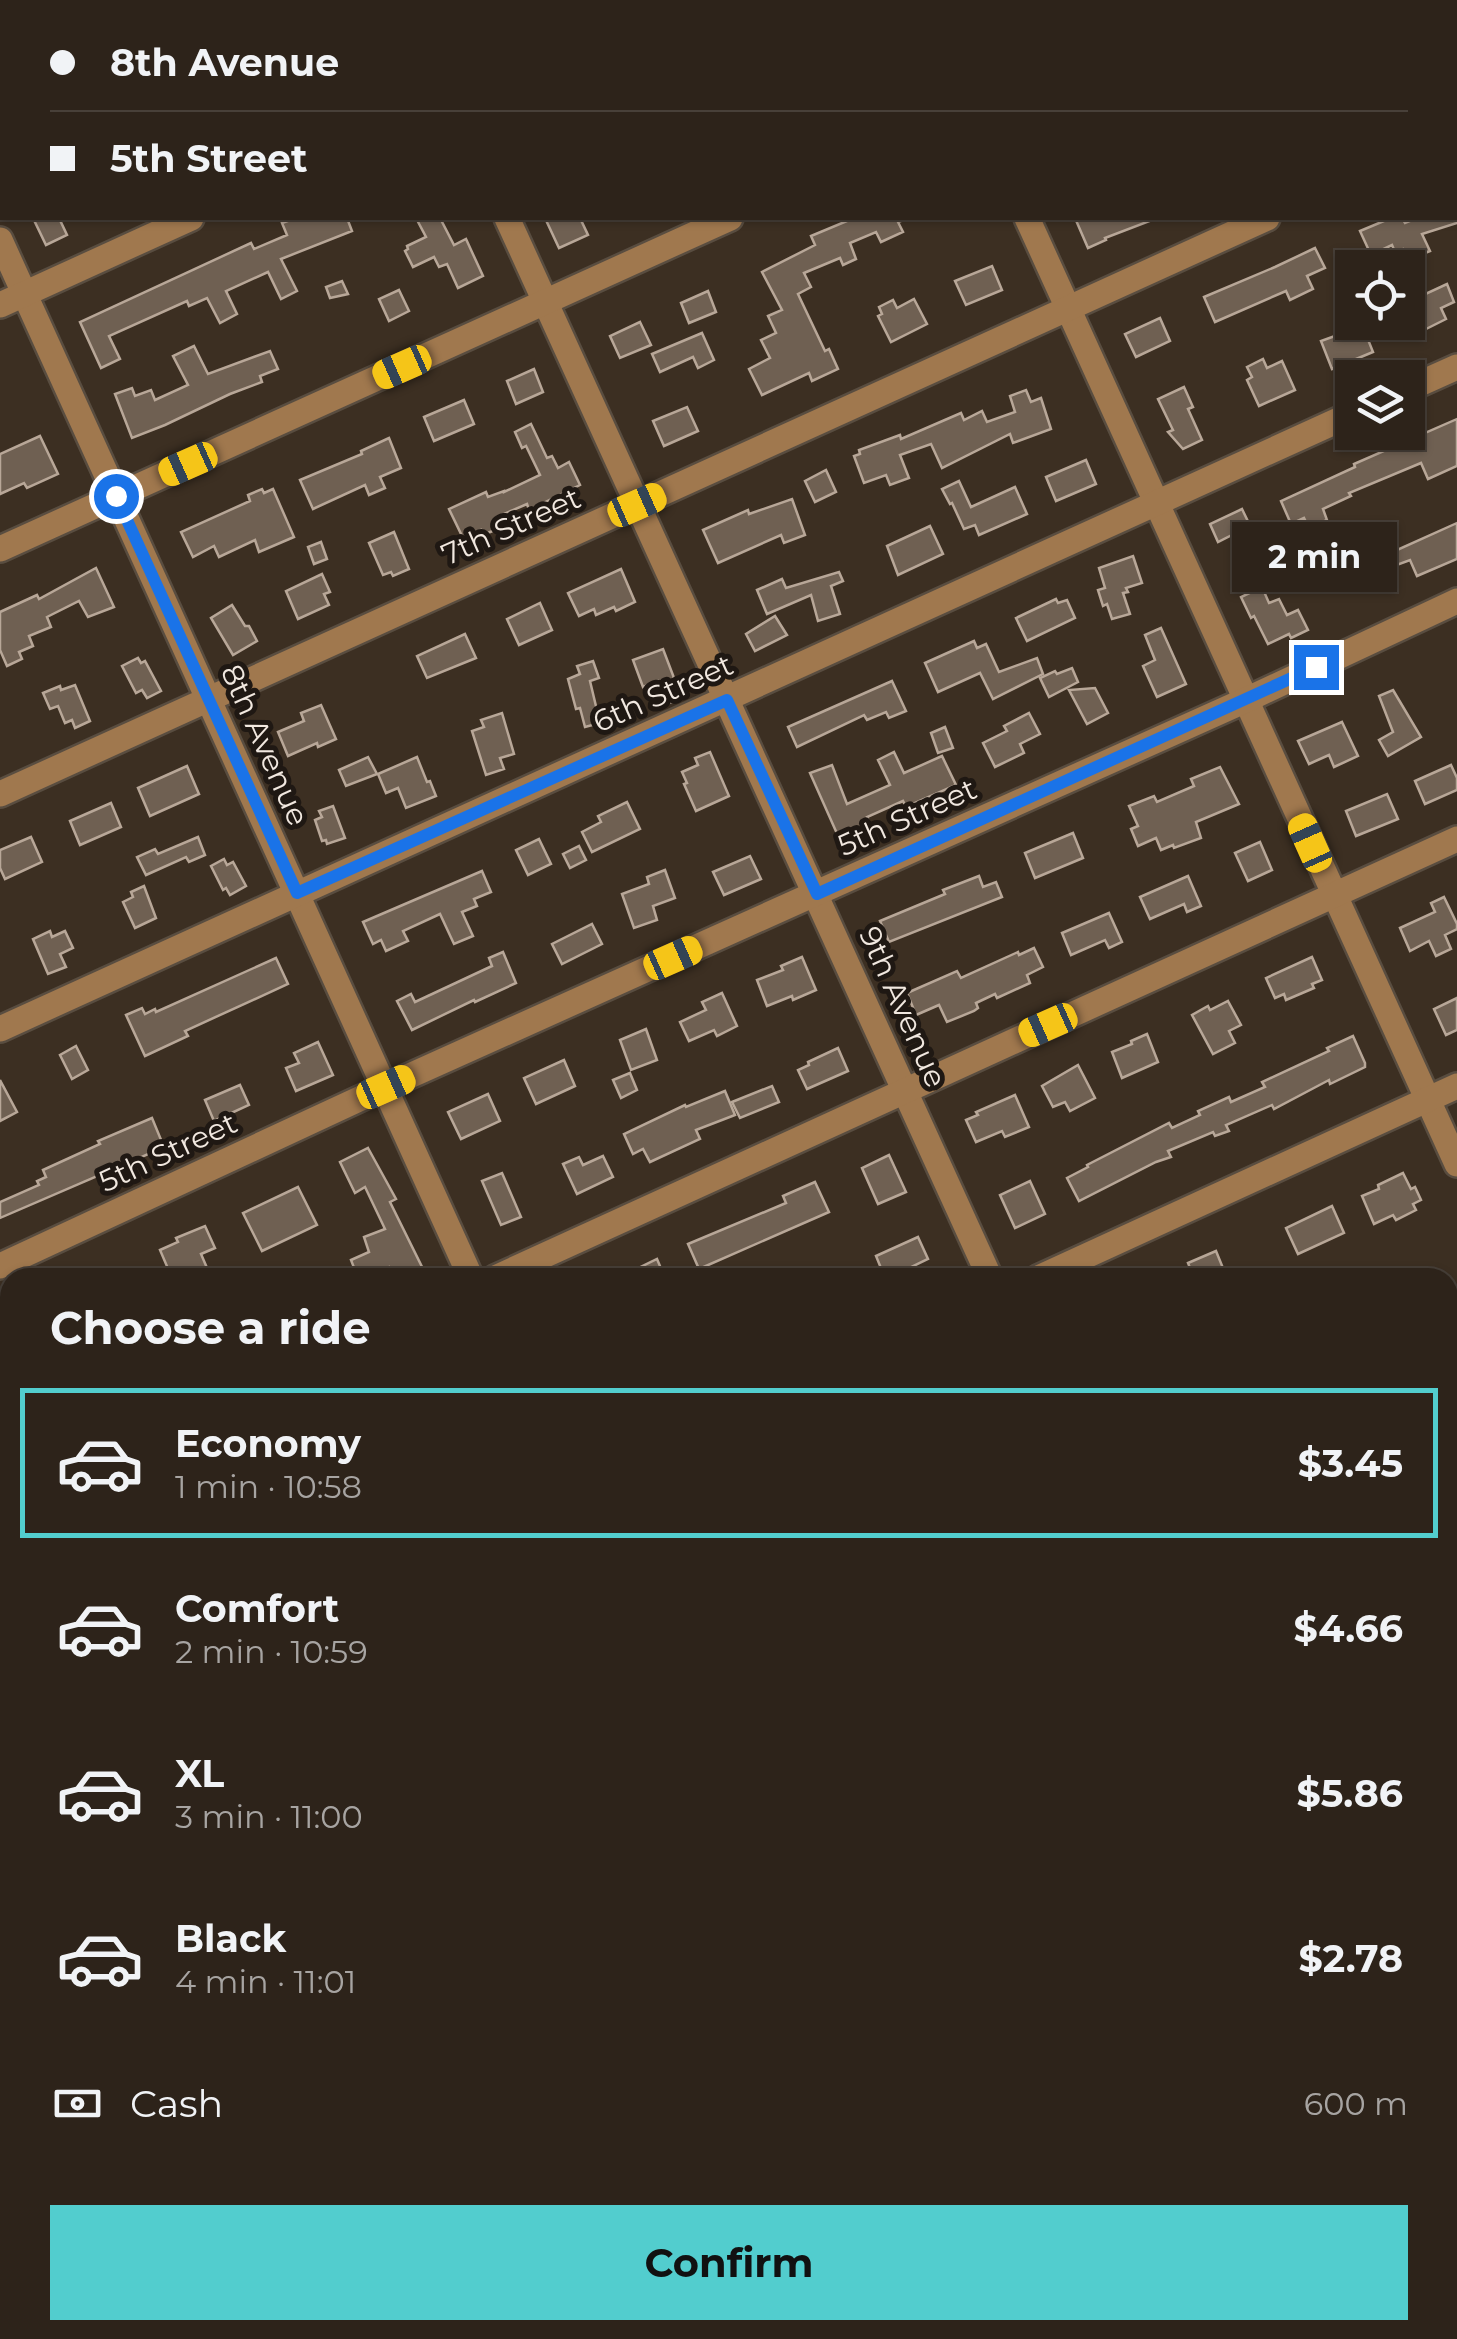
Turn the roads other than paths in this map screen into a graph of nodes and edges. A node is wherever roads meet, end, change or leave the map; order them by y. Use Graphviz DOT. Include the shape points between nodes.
graph roads {
  1 [pos="187,220"];
  2 [pos="508,220"];
  3 [pos="726,220"];
  4 [pos="1028,220"];
  5 [pos="1264,220"];
  6 [pos="0,240"];
  7 [pos="24,293"];
  8 [pos="545,302"];
  9 [pos="0,305"];
  10 [pos="1068,308"];
  11 [pos="1457,366"];
  12 [pos="1425,381"];
  13 [pos="1335,422"];
  14 [pos="116,496"];
  15 [pos="1156,504"];
  16 [pos="637,505"];
  17 [pos="0,550"];
  18 [pos="1457,601"];
  19 [pos="208,699"];
  20 [pos="727,700"];
  21 [pos="1246,700"];
  22 [pos="0,794"];
  23 [pos="1457,839"];
  24 [pos="297,893"];
  25 [pos="817,894"];
  26 [pos="1334,896"];
  27 [pos="0,1029"];
  28 [pos="1457,1086"];
  29 [pos="386,1087"];
  30 [pos="904,1090"];
  31 [pos="1428,1100"];
  32 [pos="1457,1164"];
  33 [pos="0,1266"];
  34 [pos="467,1268"];
  35 [pos="517,1268"];
  36 [pos="985,1268"];
  37 [pos="1060,1268"];
  1 -- 7 [label="street"];
  2 -- 8 [label="street, 9th Avenue"];
  3 -- 8 [label="street"];
  4 -- 10 [label="street"];
  5 -- 10 [label="street, 7th Street"];
  6 -- 7 [label="street, 8th Avenue"];
  7 -- 9 [label="street"];
  7 -- 14 [label="street, 8th Avenue"];
  8 -- 14 [label="street"];
  8 -- 16 [label="street, 9th Avenue"];
  10 -- 15 [label="street"];
  10 -- 16 [label="street, 7th Street"];
  11 -- 12 [label="street"];
  13 -- 15 [label="street, 6th Street"];
  14 -- 17 [label="street"];
  14 -- 19 [label="street, 8th Avenue"];
  15 -- 20 [label="street, 6th Street"];
  15 -- 21 [label="street"];
  16 -- 19 [label="street, 7th Street"];
  16 -- 20 [label="street, 9th Avenue"];
  18 -- 21 [label="street, 5th Street"];
  19 -- 22 [label="street, 7th Street"];
  19 -- 24 [label="street, 8th Avenue"];
  20 -- 24 [label="street, 6th Street"];
  20 -- 25 [label="street, 9th Avenue"];
  21 -- 25 [label="street, 5th Street"];
  21 -- 26 [label="street"];
  23 -- 26 [label="street"];
  24 -- 27 [label="street, 6th Street"];
  24 -- 29 [label="street, 8th Avenue"];
  25 -- 29 [label="street, 5th Street"];
  25 -- 30 [label="street, 9th Avenue"];
  26 -- 30 [label="street"];
  26 -- 31 [label="street"];
  28 -- 31 [label="street"];
  29 -- 33 [label="street, 5th Street"];
  29 -- 34 [label="street, 8th Avenue"];
  30 -- 35 [label="street"];
  30 -- 36 [label="street, 9th Avenue"];
  31 -- 32 [label="street"];
  31 -- 37 [label="street"];
}
